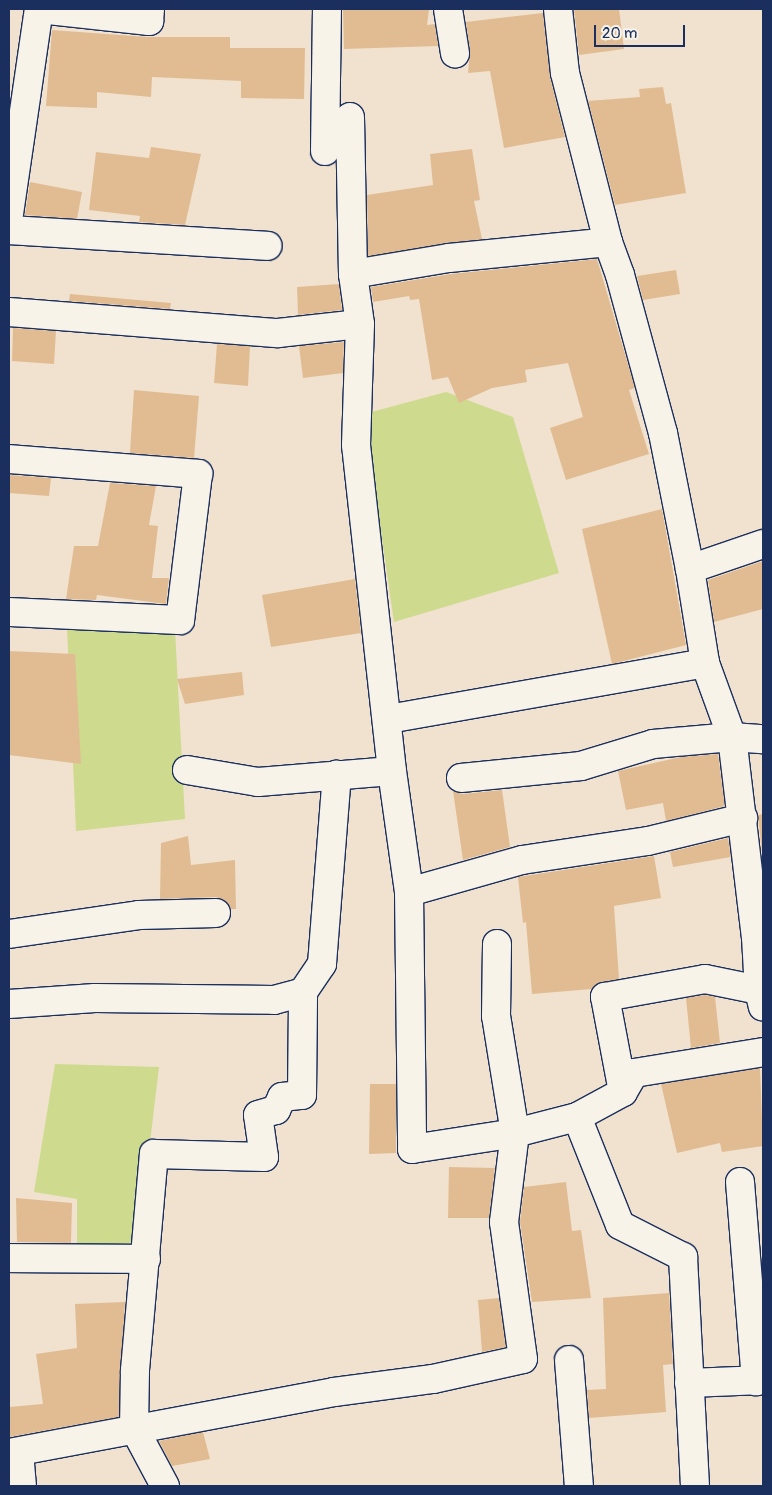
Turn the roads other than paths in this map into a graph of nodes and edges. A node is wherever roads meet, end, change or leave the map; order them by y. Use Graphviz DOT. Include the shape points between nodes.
graph roads {
  1 [pos="39,9"];
  2 [pos="150,9"];
  3 [pos="327,9"];
  4 [pos="448,9"];
  5 [pos="558,9"];
  6 [pos="455,54"];
  7 [pos="350,117"];
  8 [pos="326,151"];
  9 [pos="9,214"];
  10 [pos="9,230"];
  11 [pos="608,242"];
  12 [pos="268,246"];
  13 [pos="354,274"];
  14 [pos="9,312"];
  15 [pos="360,324"];
  16 [pos="9,459"];
  17 [pos="763,544"];
  18 [pos="690,569"];
  19 [pos="9,612"];
  20 [pos="705,663"];
  21 [pos="388,719"];
  22 [pos="732,736"];
  23 [pos="763,739"];
  24 [pos="187,770"];
  25 [pos="392,771"];
  26 [pos="337,775"];
  27 [pos="460,778"];
  28 [pos="743,818"];
  29 [pos="408,892"];
  30 [pos="216,913"];
  31 [pos="9,934"];
  32 [pos="497,944"];
  33 [pos="303,992"];
  34 [pos="761,998"];
  35 [pos="9,1004"];
  36 [pos="763,1052"];
  37 [pos="623,1092"];
  38 [pos="576,1117"];
  39 [pos="515,1133"];
  40 [pos="740,1182"];
  41 [pos="9,1258"];
  42 [pos="146,1259"];
  43 [pos="569,1360"];
  44 [pos="759,1380"];
  45 [pos="689,1384"];
  46 [pos="134,1428"];
  47 [pos="14,1452"];
  48 [pos="22,1486"];
  49 [pos="164,1486"];
  50 [pos="579,1486"];
  51 [pos="696,1486"];
  1 -- 2 [label="street" via="149,21"];
  1 -- 9 [label="street"];
  3 -- 8 [label="street"];
  4 -- 6 [label="street"];
  5 -- 11 [label="street" via="565,73"];
  7 -- 13 [label="street"];
  10 -- 12 [label="street"];
  11 -- 13 [label="street" via="449,258"];
  11 -- 18 [label="street" via="663,433"];
  13 -- 15 [label="street"];
  14 -- 15 [label="street" via="278,334"];
  15 -- 21 [label="street" via="356,445"];
  16 -- 19 [label="street" via="198,474 180,620"];
  17 -- 18 [label="street"];
  18 -- 20 [label="street"];
  20 -- 21 [label="street"];
  20 -- 22 [label="street"];
  21 -- 25 [label="street"];
  22 -- 23 [label="street"];
  22 -- 27 [label="street" via="653,744 581,766"];
  22 -- 28 [label="street"];
  24 -- 26 [label="street" via="258,782"];
  25 -- 26 [label="street"];
  25 -- 29 [label="street"];
  26 -- 33 [label="street" via="322,964"];
  28 -- 29 [label="street" via="648,841 522,860"];
  28 -- 34 [label="street"];
  29 -- 39 [label="street" via="412,1150"];
  30 -- 31 [label="street" via="139,916"];
  32 -- 39 [label="street" via="496,1016"];
  33 -- 35 [label="street" via="274,1000 95,998"];
  33 -- 42 [label="street" via="302,1095 282,1097 276,1110 258,1115 264,1157 154,1154"];
  34 -- 37 [label="street" via="705,980 605,996"];
  36 -- 37 [label="street" via="634,1073"];
  37 -- 38 [label="street"];
  38 -- 39 [label="street"];
  38 -- 45 [label="street" via="620,1225 683,1257"];
  39 -- 46 [label="street" via="504,1222 523,1359 433,1379 334,1392"];
  40 -- 44 [label="street"];
  41 -- 42 [label="street"];
  42 -- 46 [label="street" via="135,1370"];
  43 -- 50 [label="street"];
  44 -- 45 [label="street"];
  45 -- 51 [label="street"];
  46 -- 47 [label="street"];
  46 -- 49 [label="street"];
  47 -- 48 [label="street"];
}
